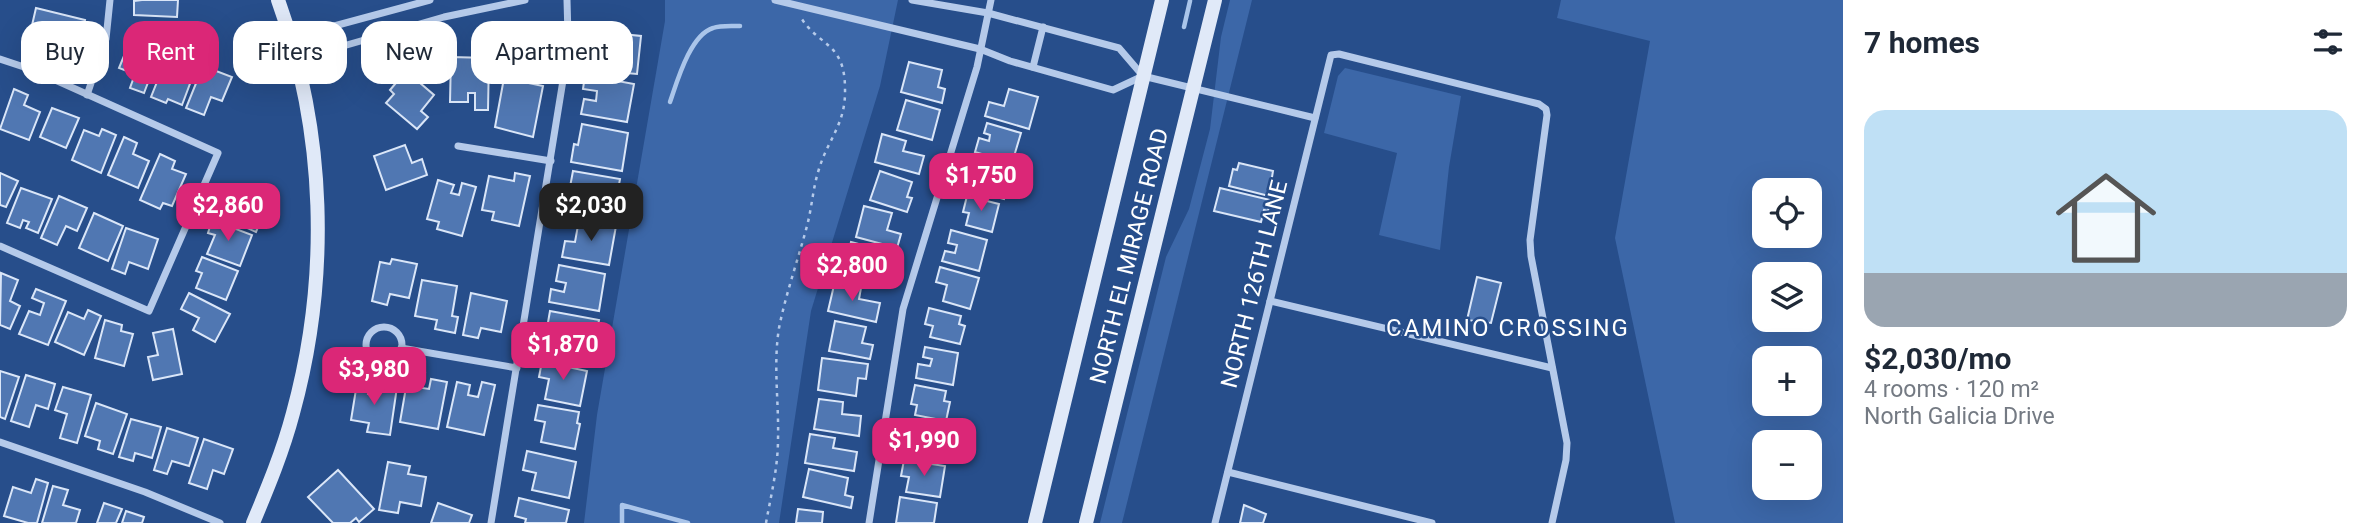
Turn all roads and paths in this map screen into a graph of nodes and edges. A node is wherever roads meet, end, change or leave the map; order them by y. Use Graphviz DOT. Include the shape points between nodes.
graph roads {
  1 [pos="110,0"];
  2 [pos="278,0"];
  3 [pos="430,0"];
  4 [pos="525,0"];
  5 [pos="567,0"];
  6 [pos="775,0"];
  7 [pos="912,0"];
  8 [pos="991,0"];
  9 [pos="1162,0"];
  10 [pos="1215,0"];
  11 [pos="799,13"];
  12 [pos="988,13"];
  13 [pos="285,21"];
  14 [pos="347,23"];
  15 [pos="1043,27"];
  16 [pos="347,45"];
  17 [pos="980,49"];
  18 [pos="0,58"];
  19 [pos="1032,67"];
  20 [pos="1143,76"];
  21 [pos="302,84"];
  22 [pos="1194,89"];
  23 [pos="87,94"];
  24 [pos="1315,118"];
  25 [pos="458,146"];
  26 [pos="551,161"];
  27 [pos="0,246"];
  28 [pos="1270,301"];
  29 [pos="401,348"];
  30 [pos="517,368"];
  31 [pos="1552,368"];
  32 [pos="0,442"];
  33 [pos="1228,472"];
  34 [pos="220,523"];
  35 [pos="253,523"];
  36 [pos="491,523"];
  37 [pos="766,523"];
  38 [pos="869,523"];
  39 [pos="1035,523"];
  40 [pos="1086,523"];
  41 [pos="1215,523"];
  42 [pos="1432,523"];
  43 [pos="1552,523"];
  1 -- 23 [label="street" via="107,39"];
  2 -- 13 [label="main road"];
  3 -- 14 [label="street"];
  4 -- 16 [label="street"];
  5 -- 26 [label="street" via="566,60"];
  6 -- 17 [label="street"];
  7 -- 12 [label="street"];
  8 -- 12 [label="street"];
  9 -- 20 [label="main road, NORTH EL MIRAGE ROAD"];
  10 -- 22 [label="main road, NORTH EL MIRAGE ROAD"];
  11 -- 37 [label="path" via="807,26 834,48 846,88 837,131 819,166 779,328 777,463"];
  12 -- 15 [label="street"];
  12 -- 17 [label="street"];
  15 -- 19 [label="street"];
  15 -- 20 [label="street" via="1119,48"];
  17 -- 19 [label="street"];
  17 -- 38 [label="street" via="903,309"];
  18 -- 23 [label="street"];
  19 -- 20 [label="street" via="1113,90"];
  20 -- 22 [label="street"];
  20 -- 39 [label="main road, NORTH EL MIRAGE ROAD"];
  21 -- 35 [label="main road" via="316,174 316,289 293,414"];
  22 -- 24 [label="street"];
  22 -- 40 [label="main road, NORTH EL MIRAGE ROAD"];
  23 -- 27 [label="street" via="218,153 149,311"];
  24 -- 28 [label="street, NORTH 126TH LANE"];
  24 -- 31 [label="street, NORTH 126TH LANE" via="1331,55 1339,54 1546,109 1530,240"];
  25 -- 26 [label="street"];
  26 -- 30 [label="street"];
  28 -- 31 [label="street"];
  28 -- 33 [label="street, NORTH 126TH LANE"];
  29 -- 29 [label="street" via="399,336 391,328 379,328 367,339 370,356 380,362 396,358"];
  29 -- 30 [label="street"];
  30 -- 36 [label="street"];
  31 -- 43 [label="street" via="1567,450"];
  32 -- 34 [label="street"];
  33 -- 41 [label="street, NORTH 126TH LANE"];
  33 -- 42 [label="street"];
}
